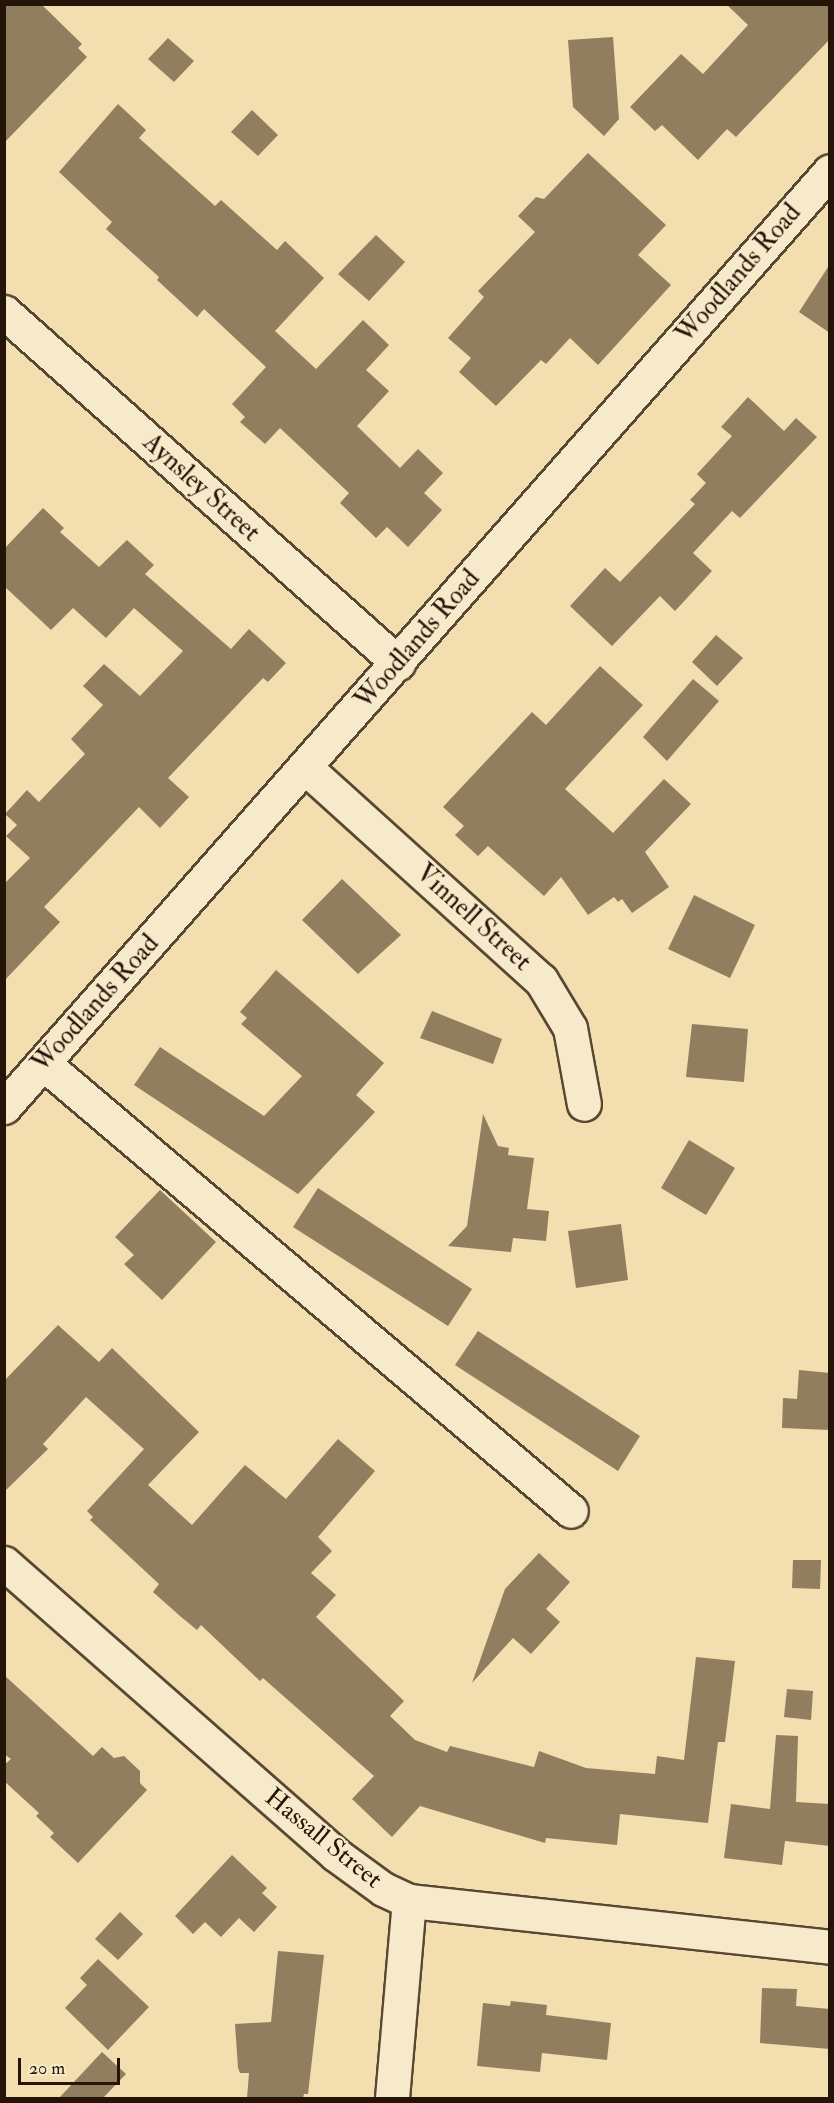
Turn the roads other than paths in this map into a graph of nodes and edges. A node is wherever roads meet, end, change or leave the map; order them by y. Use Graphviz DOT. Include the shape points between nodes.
graph roads {
  1 [pos="830,171"];
  2 [pos="4,312"];
  3 [pos="398,663"];
  4 [pos="306,768"];
  5 [pos="44,1062"];
  6 [pos="584,1104"];
  7 [pos="4,1107"];
  8 [pos="571,1511"];
  9 [pos="4,1563"];
  10 [pos="409,1901"];
  11 [pos="830,1947"];
  12 [pos="392,2098"];
  1 -- 3 [label="street, Woodlands Road"];
  2 -- 3 [label="street, Aynsley Street"];
  3 -- 4 [label="street, Woodlands Road"];
  4 -- 5 [label="street, Woodlands Road"];
  4 -- 6 [label="street, Vinnell Street" via="541,980 570,1028"];
  5 -- 7 [label="street, Woodlands Road"];
  5 -- 8 [label="street"];
  9 -- 10 [label="street, Hassall Street" via="343,1861 383,1889"];
  10 -- 11 [label="street, Hassall Street"];
  10 -- 12 [label="street"];
}
